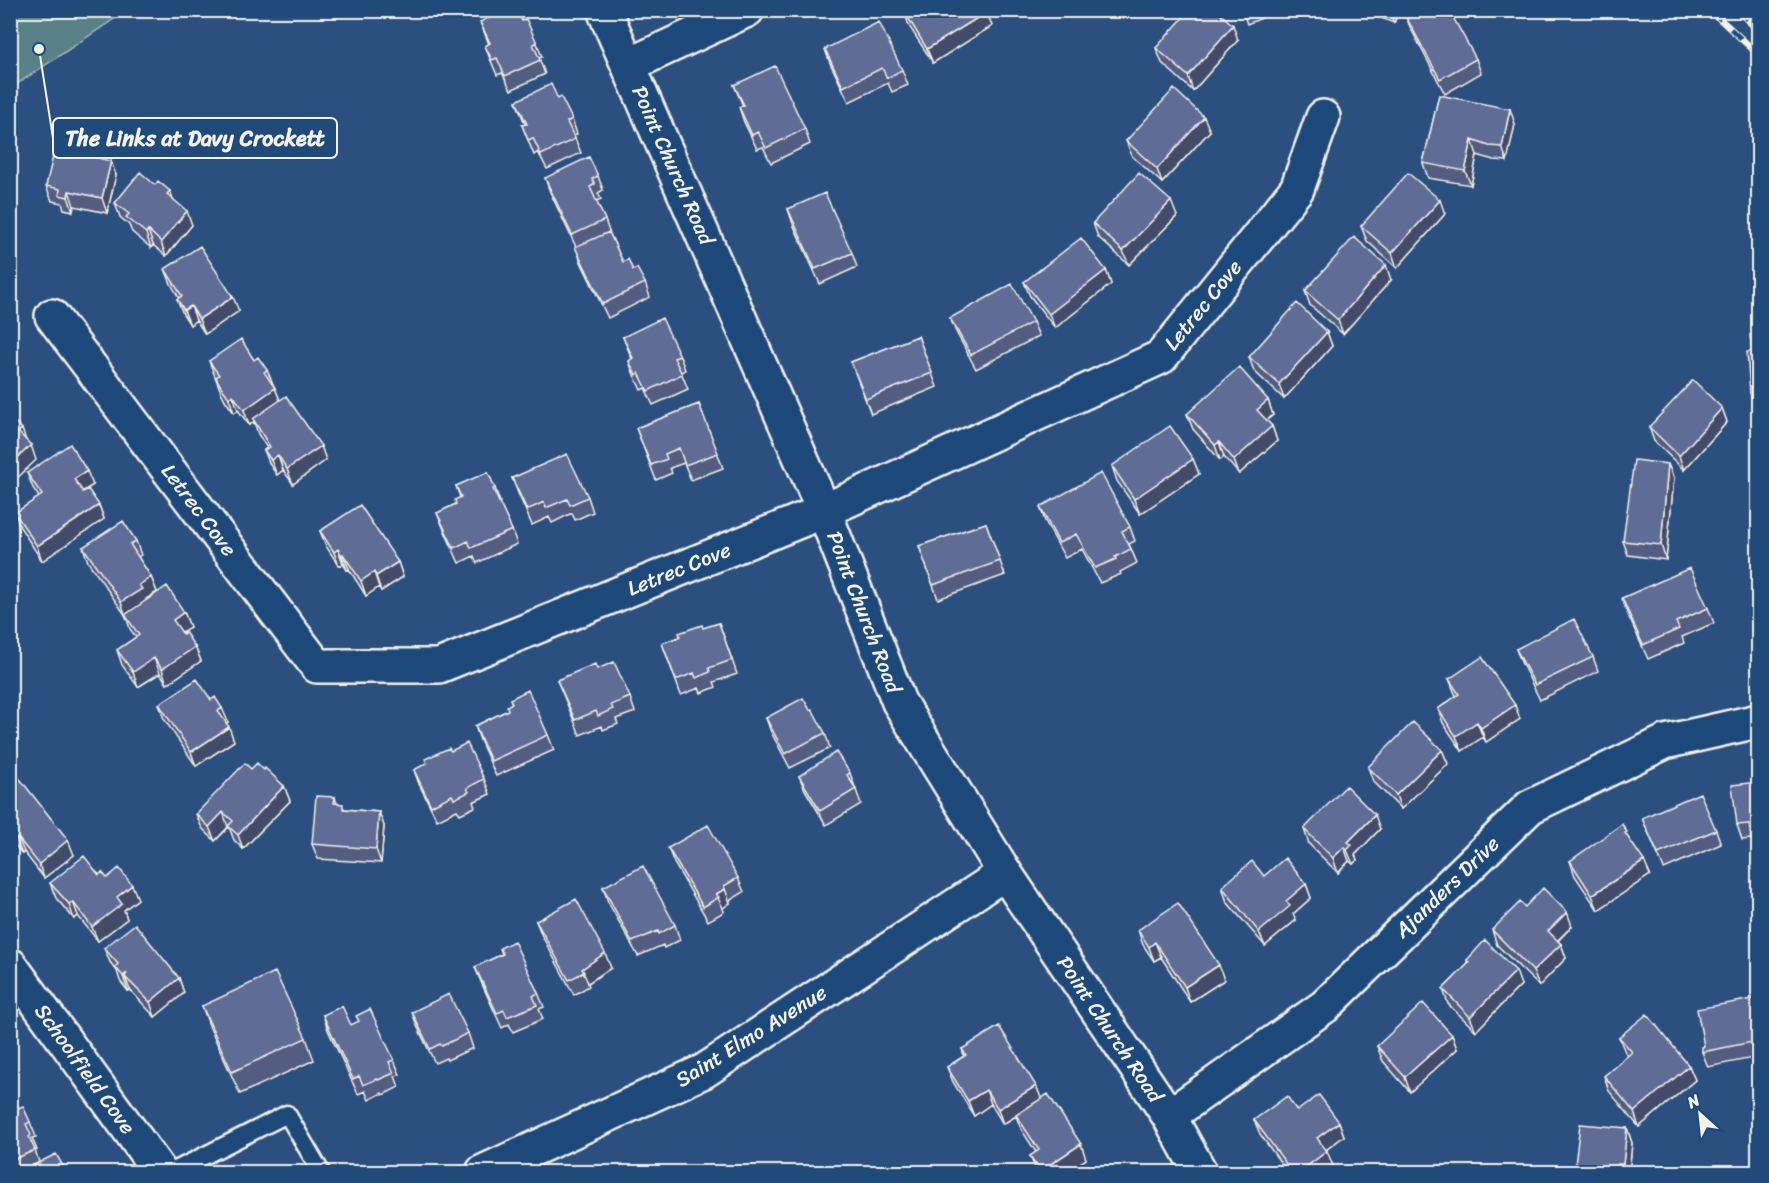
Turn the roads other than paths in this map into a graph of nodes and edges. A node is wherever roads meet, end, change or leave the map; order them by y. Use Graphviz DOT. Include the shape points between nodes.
graph roads {
  1 [pos="604,10"];
  2 [pos="747,10"];
  3 [pos="629,65"];
  4 [pos="1323,117"];
  5 [pos="52,315"];
  6 [pos="824,511"];
  7 [pos="1758,721"];
  8 [pos="1005,873"];
  9 [pos="10,965"];
  10 [pos="1169,1116"];
  11 [pos="160,1173"];
  12 [pos="172,1173"];
  13 [pos="321,1173"];
  14 [pos="483,1173"];
  15 [pos="1200,1173"];
  1 -- 3 [label="street, Point Church Road"];
  2 -- 3 [label="street"];
  3 -- 6 [label="street, Point Church Road"];
  4 -- 6 [label="street, Letrec Cove" via="1297,189 1161,357"];
  5 -- 6 [label="street, Letrec Cove" via="317,666 439,666"];
  6 -- 8 [label="street, Point Church Road" via="899,702"];
  7 -- 10 [label="street, Ajanders Drive" via="1665,742 1530,807 1325,1005"];
  8 -- 10 [label="street, Point Church Road"];
  8 -- 14 [label="street, Saint Elmo Avenue" via="704,1071"];
  9 -- 11 [label="street, Schoolfield Cove"];
  10 -- 15 [label="street, Point Church Road"];
  12 -- 13 [label="lane" via="287,1114"];
}
